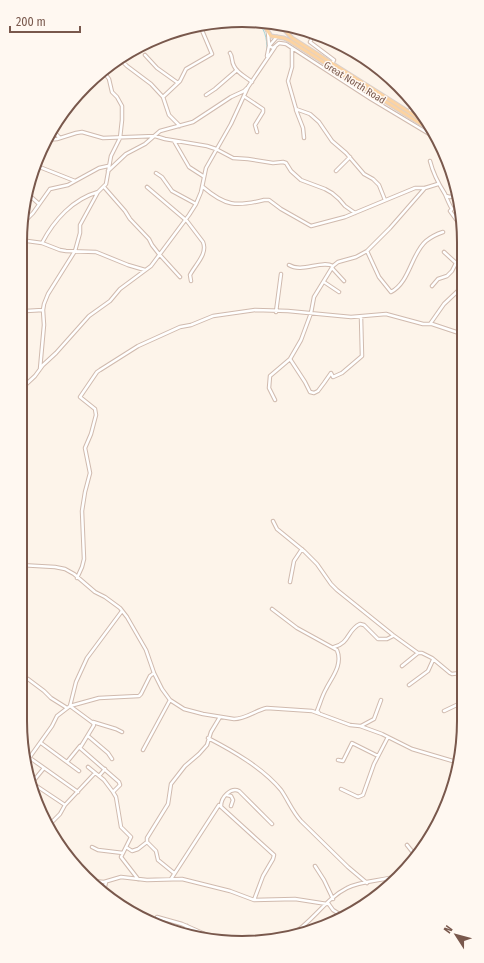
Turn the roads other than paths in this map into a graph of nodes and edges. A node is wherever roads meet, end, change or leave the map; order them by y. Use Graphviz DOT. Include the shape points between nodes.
graph roads {
  1 [pos="266,28"];
  2 [pos="202,31"];
  3 [pos="268,31"];
  4 [pos="282,31"];
  5 [pos="286,31"];
  6 [pos="278,36"];
  7 [pos="312,38"];
  8 [pos="269,46"];
  9 [pos="275,47"];
  10 [pos="292,48"];
  11 [pos="230,53"];
  12 [pos="145,56"];
  13 [pos="267,57"];
  14 [pos="124,62"];
  15 [pos="332,64"];
  16 [pos="237,70"];
  17 [pos="106,75"];
  18 [pos="252,82"];
  19 [pos="178,83"];
  20 [pos="248,86"];
  21 [pos="206,95"];
  22 [pos="163,97"];
  23 [pos="244,97"];
  24 [pos="296,109"];
  25 [pos="411,109"];
  26 [pos="409,112"];
  27 [pos="417,117"];
  28 [pos="422,125"];
  29 [pos="180,126"];
  30 [pos="256,132"];
  31 [pos="427,133"];
  32 [pos="56,134"];
  33 [pos="155,136"];
  34 [pos="60,138"];
  35 [pos="120,138"];
  36 [pos="304,138"];
  37 [pos="53,139"];
  38 [pos="174,141"];
  39 [pos="216,150"];
  40 [pos="350,157"];
  41 [pos="430,161"];
  42 [pos="108,166"];
  43 [pos="40,167"];
  44 [pos="108,171"];
  45 [pos="336,171"];
  46 [pos="156,173"];
  47 [pos="203,176"];
  48 [pos="75,181"];
  49 [pos="438,184"];
  50 [pos="203,186"];
  51 [pos="104,187"];
  52 [pos="147,187"];
  53 [pos="425,188"];
  54 [pos="98,192"];
  55 [pos="446,196"];
  56 [pos="452,196"];
  57 [pos="32,197"];
  58 [pos="385,200"];
  59 [pos="39,204"];
  60 [pos="196,204"];
  61 [pos="355,213"];
  62 [pos="28,218"];
  63 [pos="456,219"];
  64 [pos="185,220"];
  65 [pos="442,232"];
  66 [pos="27,241"];
  67 [pos="42,243"];
  68 [pos="75,251"];
  69 [pos="367,251"];
  70 [pos="444,252"];
  71 [pos="159,254"];
  72 [pos="456,263"];
  73 [pos="289,265"];
  74 [pos="333,267"];
  75 [pos="145,270"];
  76 [pos="280,274"];
  77 [pos="180,277"];
  78 [pos="191,281"];
  79 [pos="344,281"];
  80 [pos="324,282"];
  81 [pos="432,286"];
  82 [pos="339,292"];
  83 [pos="457,292"];
  84 [pos="43,310"];
  85 [pos="27,311"];
  86 [pos="276,312"];
  87 [pos="311,314"];
  88 [pos="361,317"];
  89 [pos="430,324"];
  90 [pos="457,332"];
  91 [pos="290,359"];
  92 [pos="40,369"];
  93 [pos="27,383"];
  94 [pos="275,400"];
  95 [pos="273,521"];
  96 [pos="302,549"];
  97 [pos="27,566"];
  98 [pos="77,578"];
  99 [pos="290,582"];
  100 [pos="272,609"];
  101 [pos="122,611"];
  102 [pos="393,635"];
  103 [pos="334,647"];
  104 [pos="418,653"];
  105 [pos="434,660"];
  106 [pos="402,666"];
  107 [pos="154,673"];
  108 [pos="457,673"];
  109 [pos="28,679"];
  110 [pos="409,685"];
  111 [pos="170,700"];
  112 [pos="381,700"];
  113 [pos="457,705"];
  114 [pos="70,706"];
  115 [pos="67,708"];
  116 [pos="444,710"];
  117 [pos="319,714"];
  118 [pos="220,717"];
  119 [pos="92,722"];
  120 [pos="360,726"];
  121 [pos="122,732"];
  122 [pos="88,736"];
  123 [pos="388,737"];
  124 [pos="208,738"];
  125 [pos="41,743"];
  126 [pos="80,746"];
  127 [pos="143,750"];
  128 [pos="378,756"];
  129 [pos="30,758"];
  130 [pos="112,759"];
  131 [pos="338,760"];
  132 [pos="453,761"];
  133 [pos="68,762"];
  134 [pos="88,767"];
  135 [pos="44,768"];
  136 [pos="105,769"];
  137 [pos="78,771"];
  138 [pos="95,773"];
  139 [pos="99,776"];
  140 [pos="35,779"];
  141 [pos="37,787"];
  142 [pos="341,789"];
  143 [pos="78,792"];
  144 [pos="113,792"];
  145 [pos="226,795"];
  146 [pos="65,805"];
  147 [pos="221,806"];
  148 [pos="231,806"];
  149 [pos="53,822"];
  150 [pos="272,824"];
  151 [pos="147,842"];
  152 [pos="407,845"];
  153 [pos="126,846"];
  154 [pos="92,847"];
  155 [pos="413,852"];
  156 [pos="123,853"];
  157 [pos="315,866"];
  158 [pos="174,874"];
  159 [pos="138,879"];
  160 [pos="171,879"];
  161 [pos="387,880"];
  162 [pos="98,881"];
  163 [pos="106,882"];
  164 [pos="368,883"];
  165 [pos="105,887"];
  166 [pos="332,899"];
  167 [pos="254,900"];
  168 [pos="327,904"];
  169 [pos="338,913"];
  170 [pos="157,917"];
  171 [pos="187,926"];
  172 [pos="184,928"];
  173 [pos="302,928"];
  174 [pos="201,932"];
  1 -- 3 [label="main road"];
  2 -- 19 [label="street" via="212,54 186,70"];
  3 -- 6 [label="main road, Great North Road" via="273,36"];
  3 -- 8 [label="street"];
  4 -- 6 [label="main road"];
  5 -- 15 [label="main road, Great North Road"];
  6 -- 8 [label="street"];
  6 -- 28 [label="main road, Great North Road" via="290,41"];
  7 -- 15 [label="street" via="310,42 334,60"];
  8 -- 9 [label="street"];
  8 -- 13 [label="street"];
  9 -- 10 [label="street" via="281,42"];
  9 -- 13 [label="street"];
  10 -- 24 [label="street" via="292,67 288,81"];
  10 -- 31 [label="street"];
  11 -- 16 [label="street"];
  12 -- 19 [label="street"];
  13 -- 18 [label="street"];
  14 -- 22 [label="street"];
  15 -- 26 [label="main road, Great North Road"];
  16 -- 18 [label="street"];
  16 -- 21 [label="street"];
  17 -- 35 [label="street" via="112,92 122,106"];
  18 -- 20 [label="street"];
  19 -- 22 [label="street"];
  20 -- 23 [label="street"];
  20 -- 29 [label="street" via="193,122"];
  22 -- 29 [label="street" via="169,116"];
  23 -- 30 [label="street" via="263,109 255,125"];
  23 -- 39 [label="street"];
  24 -- 36 [label="street"];
  24 -- 40 [label="street" via="314,117 332,141"];
  25 -- 26 [label="street"];
  26 -- 27 [label="main road, Great North Road"];
  29 -- 33 [label="street" via="160,131"];
  32 -- 34 [label="street"];
  33 -- 35 [label="street"];
  33 -- 38 [label="street"];
  33 -- 44 [label="street" via="126,154"];
  34 -- 35 [label="street" via="76,132 103,138"];
  34 -- 37 [label="street"];
  35 -- 42 [label="street" via="110,156"];
  38 -- 39 [label="street"];
  38 -- 47 [label="street" via="189,167"];
  39 -- 47 [label="street"];
  39 -- 61 [label="street" via="233,158 284,162 301,180 332,193"];
  40 -- 45 [label="street"];
  40 -- 58 [label="street" via="364,174 379,185"];
  41 -- 49 [label="street"];
  42 -- 44 [label="street"];
  42 -- 48 [label="street"];
  43 -- 48 [label="street"];
  44 -- 51 [label="street"];
  46 -- 60 [label="street" via="162,177 172,192"];
  47 -- 50 [label="street"];
  48 -- 59 [label="street" via="50,189"];
  49 -- 53 [label="street"];
  49 -- 55 [label="street"];
  50 -- 60 [label="street"];
  50 -- 61 [label="street" via="219,199 236,205 269,200 311,226"];
  51 -- 54 [label="street"];
  51 -- 71 [label="street" via="150,239"];
  52 -- 64 [label="street"];
  53 -- 58 [label="street" via="415,188"];
  53 -- 69 [label="street"];
  54 -- 67 [label="street" via="83,198 63,213"];
  54 -- 68 [label="street" via="80,225"];
  55 -- 56 [label="street"];
  55 -- 63 [label="street" via="452,209 450,211"];
  57 -- 59 [label="street"];
  58 -- 61 [label="street"];
  59 -- 62 [label="street"];
  60 -- 64 [label="street"];
  64 -- 71 [label="street"];
  64 -- 78 [label="street" via="205,245 202,257 190,275"];
  65 -- 69 [label="street" via="423,244 404,280 391,292"];
  66 -- 67 [label="street"];
  67 -- 68 [label="street" via="60,250"];
  68 -- 75 [label="street" via="96,252"];
  68 -- 84 [label="street" via="48,294"];
  69 -- 74 [label="street" via="338,262"];
  70 -- 72 [label="street"];
  71 -- 75 [label="street"];
  71 -- 77 [label="street"];
  72 -- 81 [label="street" via="447,276 438,279"];
  73 -- 74 [label="street" via="302,268 328,264"];
  74 -- 79 [label="street"];
  74 -- 80 [label="street"];
  75 -- 92 [label="street" via="89,316"];
  76 -- 86 [label="street"];
  80 -- 82 [label="street"];
  80 -- 87 [label="street" via="314,297"];
  83 -- 89 [label="street" via="444,304"];
  84 -- 85 [label="street"];
  84 -- 92 [label="street"];
  86 -- 87 [label="street"];
  86 -- 98 [label="street" via="255,310 222,314 180,327 138,346 97,372 80,397 95,409 96,415 85,448 90,473 82,511 84,559"];
  87 -- 88 [label="street"];
  87 -- 91 [label="street"];
  88 -- 89 [label="street" via="386,314"];
  88 -- 91 [label="street" via="362,356 333,378 331,373 318,391 310,392"];
  89 -- 90 [label="street"];
  91 -- 94 [label="street" via="270,376 269,388"];
  92 -- 93 [label="street"];
  95 -- 96 [label="street" via="278,529"];
  96 -- 99 [label="street" via="294,561"];
  96 -- 102 [label="street" via="337,590"];
  97 -- 98 [label="street" via="62,568"];
  98 -- 101 [label="street" via="95,592 105,596"];
  100 -- 103 [label="street" via="298,628"];
  101 -- 107 [label="street" via="146,650"];
  101 -- 114 [label="street" via="87,658 76,682"];
  102 -- 103 [label="street" via="378,640 360,624 352,630 344,643"];
  102 -- 104 [label="street"];
  103 -- 117 [label="street" via="340,659 324,692 317,711"];
  104 -- 105 [label="street"];
  104 -- 106 [label="street"];
  105 -- 108 [label="street" via="450,673"];
  105 -- 110 [label="street" via="428,671"];
  107 -- 111 [label="street"];
  107 -- 114 [label="street" via="139,696 99,698"];
  109 -- 115 [label="street"];
  111 -- 118 [label="street" via="184,708"];
  111 -- 127 [label="street"];
  112 -- 120 [label="street" via="374,719"];
  113 -- 116 [label="street"];
  114 -- 115 [label="street"];
  114 -- 119 [label="street"];
  115 -- 125 [label="street" via="57,716"];
  117 -- 118 [label="street" via="267,708 239,719"];
  117 -- 120 [label="street"];
  118 -- 124 [label="street"];
  119 -- 121 [label="street"];
  119 -- 122 [label="street" via="94,725"];
  120 -- 123 [label="street"];
  122 -- 126 [label="street"];
  122 -- 130 [label="street"];
  123 -- 128 [label="street"];
  123 -- 132 [label="street" via="412,749"];
  124 -- 151 [label="street" via="202,752 185,766 171,784 168,804 150,832"];
  124 -- 164 [label="street" via="257,767 281,790 301,821 351,870"];
  125 -- 129 [label="street"];
  125 -- 133 [label="street"];
  126 -- 133 [label="street"];
  126 -- 136 [label="street"];
  128 -- 131 [label="street" via="352,743 343,761"];
  128 -- 142 [label="street" via="363,795 358,797"];
  129 -- 135 [label="street"];
  133 -- 137 [label="street"];
  134 -- 138 [label="street"];
  135 -- 140 [label="street"];
  135 -- 143 [label="street"];
  136 -- 139 [label="street"];
  136 -- 144 [label="street" via="120,785"];
  138 -- 139 [label="street"];
  138 -- 143 [label="street"];
  139 -- 144 [label="street"];
  141 -- 146 [label="street"];
  143 -- 146 [label="street"];
  144 -- 153 [label="street" via="121,827 131,837"];
  145 -- 147 [label="street"];
  145 -- 148 [label="street" via="232,798"];
  145 -- 150 [label="street" via="232,790 239,791"];
  146 -- 149 [label="street"];
  147 -- 158 [label="street" via="218,806"];
  147 -- 167 [label="street" via="274,855"];
  151 -- 153 [label="street" via="132,851"];
  151 -- 158 [label="street" via="156,851 158,860"];
  152 -- 155 [label="street"];
  153 -- 156 [label="street"];
  154 -- 156 [label="street"];
  156 -- 159 [label="street" via="122,857"];
  157 -- 166 [label="street"];
  158 -- 160 [label="street"];
  159 -- 160 [label="street"];
  159 -- 163 [label="street" via="121,877"];
  160 -- 167 [label="street" via="182,878"];
  161 -- 164 [label="street"];
  162 -- 163 [label="street"];
  163 -- 165 [label="street"];
  164 -- 166 [label="street" via="348,888"];
  166 -- 168 [label="street"];
  167 -- 168 [label="street" via="295,899"];
  168 -- 169 [label="street"];
  168 -- 173 [label="street"];
  170 -- 171 [label="street"];
  171 -- 172 [label="street"];
  171 -- 174 [label="street"];
}
